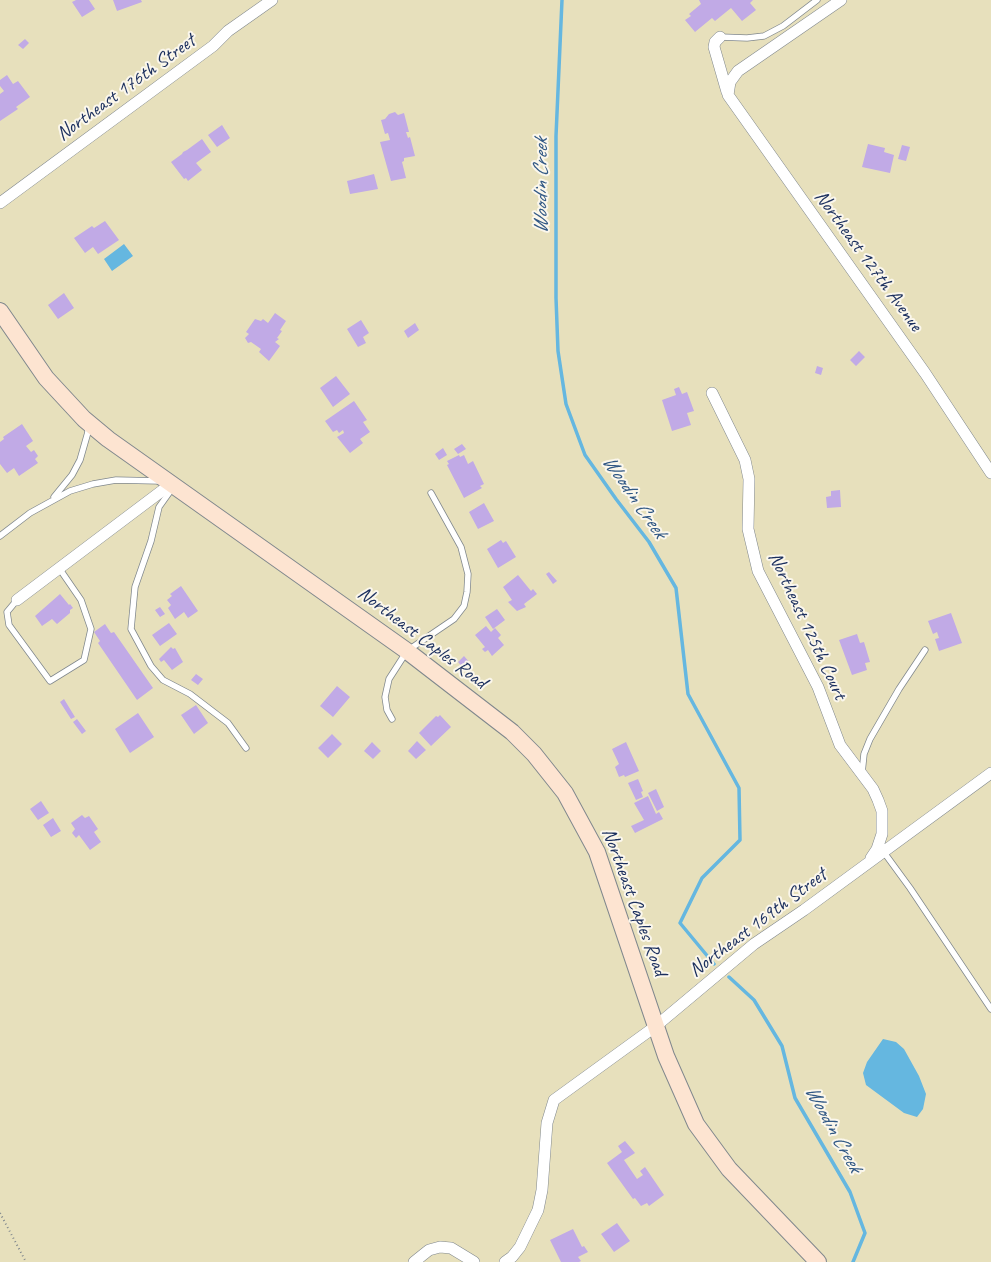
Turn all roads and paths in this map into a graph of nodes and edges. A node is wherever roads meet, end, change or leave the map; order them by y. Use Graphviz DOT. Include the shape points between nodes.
graph roads {
  1 [pos="272,0"];
  2 [pos="817,0"];
  3 [pos="841,0"];
  4 [pos="720,37"];
  5 [pos="728,95"];
  6 [pos="0,203"];
  7 [pos="0,311"];
  8 [pos="712,393"];
  9 [pos="84,419"];
  10 [pos="991,473"];
  11 [pos="171,484"];
  12 [pos="431,493"];
  13 [pos="49,502"];
  14 [pos="0,536"];
  15 [pos="59,568"];
  16 [pos="17,600"];
  17 [pos="925,650"];
  18 [pos="407,651"];
  19 [pos="392,719"];
  20 [pos="246,748"];
  21 [pos="991,773"];
  22 [pos="862,775"];
  23 [pos="883,852"];
  24 [pos="867,863"];
  25 [pos="991,1009"];
  26 [pos="656,1026"];
  27 [pos="0,1213"];
  28 [pos="415,1261"];
  29 [pos="26,1262"];
  30 [pos="474,1262"];
  31 [pos="505,1262"];
  32 [pos="818,1262"];
  1 -- 6 [label="street, Northeast 176th Street"];
  2 -- 4 [label="lane" via="783,26 764,36"];
  3 -- 5 [label="street" via="738,71 730,82"];
  4 -- 5 [label="street, Northeast 127th Avenue" via="714,47"];
  5 -- 10 [label="street, Northeast 127th Avenue" via="926,372"];
  7 -- 9 [label="main road, Northeast Caples Road" via="46,378"];
  8 -- 22 [label="street, Northeast 125th Court" via="745,460 749,479 748,529 758,571 818,687 840,745"];
  9 -- 11 [label="main road, Northeast Caples Road"];
  9 -- 13 [label="lane" via="88,432 80,460 63,489"];
  11 -- 13 [label="lane" via="116,480 70,491"];
  11 -- 15 [label="street"];
  11 -- 18 [label="main road, Northeast Caples Road"];
  11 -- 20 [label="lane" via="159,507 151,541 135,587 131,629 151,666 163,680 190,694 228,723"];
  12 -- 18 [label="lane" via="460,547 468,574 467,592 464,606 454,619"];
  13 -- 14 [label="lane"];
  15 -- 16 [label="street"];
  15 -- 16 [label="lane" via="81,600 91,629 84,660 50,681 9,625 7,612"];
  17 -- 22 [label="lane" via="870,739 864,754"];
  18 -- 19 [label="lane" via="386,688 387,710"];
  18 -- 26 [label="main road, Northeast Caples Road" via="512,732 534,754 565,793 597,852"];
  21 -- 23 [label="street, Northeast 169th Street"];
  22 -- 24 [label="street, Northeast 125th Court" via="873,789 882,811 882,834 877,849"];
  23 -- 24 [label="street, Northeast 169th Street"];
  23 -- 25 [label="lane"];
  24 -- 26 [label="street, Northeast 169th Street" via="754,944"];
  26 -- 31 [label="street, Northeast 169th Street" via="554,1100 547,1123 538,1210 520,1247"];
  26 -- 32 [label="main road, Northeast Caples Road" via="682,1095 706,1140"];
  27 -- 29 [label="path"];
  28 -- 30 [label="street" via="429,1250 440,1247 451,1248"];
}
